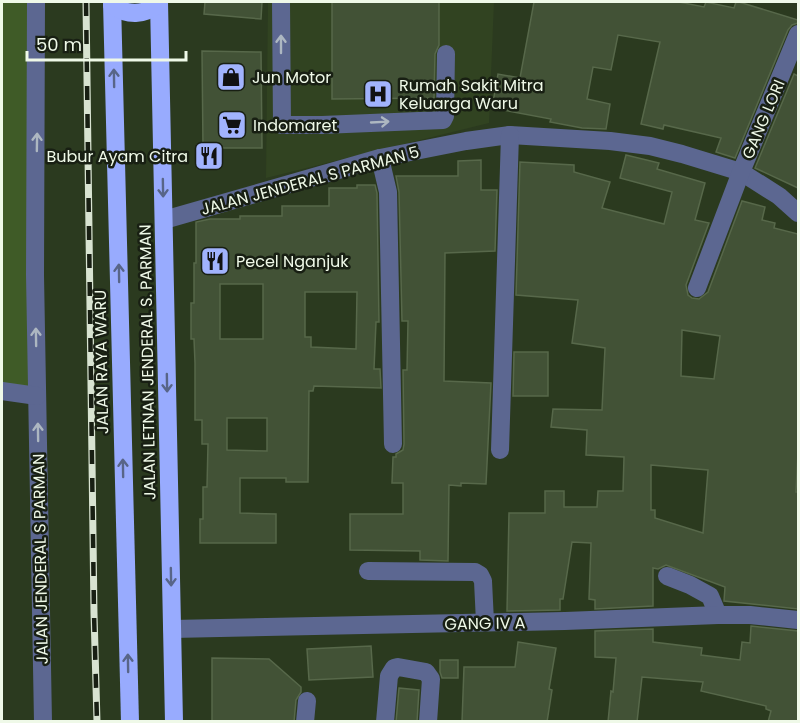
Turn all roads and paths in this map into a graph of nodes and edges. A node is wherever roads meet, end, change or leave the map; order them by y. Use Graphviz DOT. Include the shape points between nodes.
graph roads {
  1 [pos="36,2"];
  2 [pos="159,2"];
  3 [pos="281,2"];
  4 [pos="112,3"];
  5 [pos="798,34"];
  6 [pos="446,54"];
  7 [pos="510,135"];
  8 [pos="380,158"];
  9 [pos="741,172"];
  10 [pos="798,213"];
  11 [pos="164,220"];
  12 [pos="698,288"];
  13 [pos="2,391"];
  14 [pos="2,396"];
  15 [pos="37,397"];
  16 [pos="393,444"];
  17 [pos="500,450"];
  18 [pos="368,571"];
  19 [pos="667,576"];
  20 [pos="718,615"];
  21 [pos="798,620"];
  22 [pos="485,622"];
  23 [pos="172,629"];
  24 [pos="307,700"];
  25 [pos="42,722"];
  26 [pos="130,722"];
  27 [pos="174,722"];
  28 [pos="305,722"];
  29 [pos="385,722"];
  30 [pos="428,722"];
  15 -- 1 [label="street, JALAN JENDERAL S PARMAN, one-way"];
  2 -- 4 [label="highway" via="136,13 127,13"];
  2 -- 11 [label="highway, JALAN LETNAN JENDERAL S. PARMAN, one-way"];
  3 -- 6 [label="street" via="282,125 443,120"];
  26 -- 4 [label="highway, JALAN RAYA WARU, one-way"];
  5 -- 9 [label="street, GANG LORI"];
  7 -- 8 [label="street, JALAN JENDERAL S PARMAN 5"];
  7 -- 9 [label="street, JALAN JENDERAL S PARMAN 5" via="650,146"];
  7 -- 17 [label="street"];
  8 -- 11 [label="street, JALAN JENDERAL S PARMAN 5"];
  8 -- 16 [label="street" via="388,192"];
  9 -- 10 [label="street, JALAN JENDERAL S PARMAN 5"];
  9 -- 12 [label="street, GANG LORI"];
  11 -- 23 [label="highway, JALAN LETNAN JENDERAL S. PARMAN, one-way"];
  13 -- 15 [label="street"];
  14 -- 15 [label="street"];
  25 -- 15 [label="street, JALAN JENDERAL S PARMAN, one-way"];
  18 -- 22 [label="street" via="475,572 483,581"];
  19 -- 20 [label="street" via="710,596"];
  20 -- 21 [label="street, GANG IV A"];
  20 -- 22 [label="street, GANG IV A"];
  22 -- 23 [label="street, GANG IV A"];
  23 -- 27 [label="highway, JALAN LETNAN JENDERAL S. PARMAN"];
  24 -- 28 [label="street"];
  29 -- 30 [label="street" via="389,676 398,667 429,675"];
}
